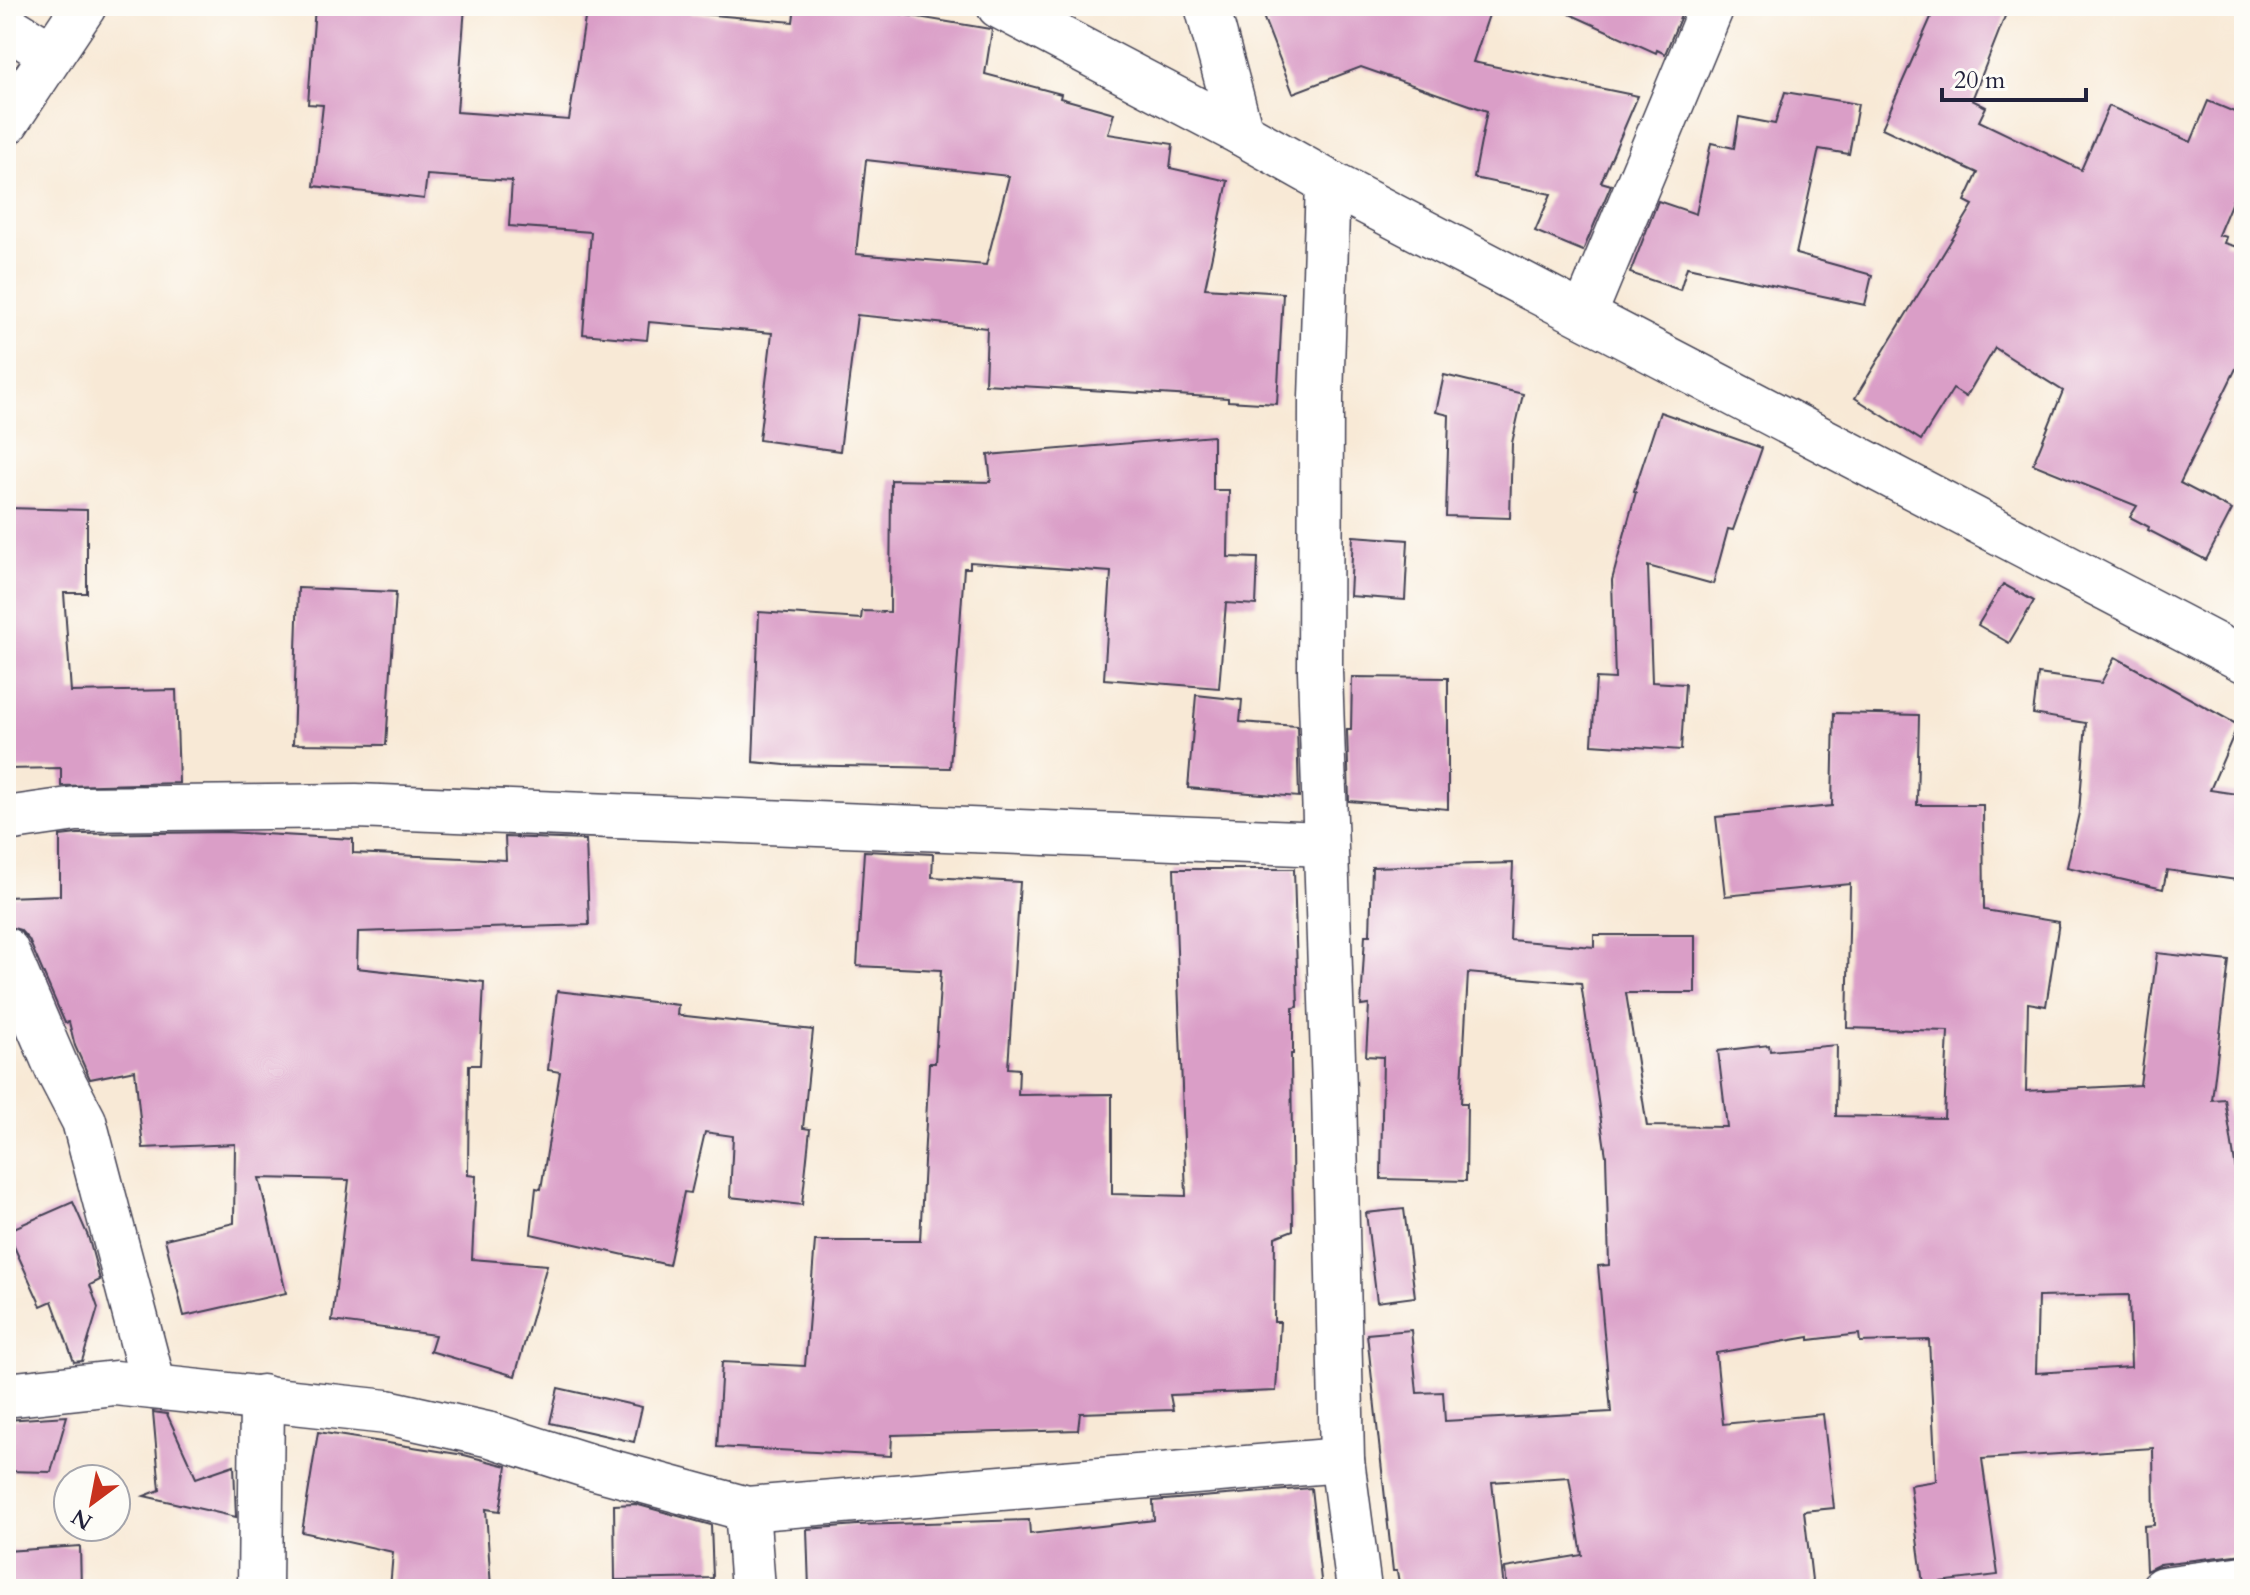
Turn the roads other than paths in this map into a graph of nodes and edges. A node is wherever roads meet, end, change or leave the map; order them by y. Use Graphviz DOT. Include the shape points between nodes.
graph roads {
  1 [pos="84,6"];
  2 [pos="999,6"];
  3 [pos="1207,6"];
  4 [pos="1712,6"];
  5 [pos="6,26"];
  6 [pos="51,54"];
  7 [pos="6,123"];
  8 [pos="1241,133"];
  9 [pos="1328,182"];
  10 [pos="1584,315"];
  11 [pos="2244,660"];
  12 [pos="6,819"];
  13 [pos="1325,844"];
  14 [pos="6,950"];
  15 [pos="154,1387"];
  16 [pos="6,1395"];
  17 [pos="262,1397"];
  18 [pos="1342,1460"];
  19 [pos="747,1509"];
  20 [pos="2244,1578"];
  21 [pos="260,1589"];
  22 [pos="753,1589"];
  23 [pos="1359,1589"];
  24 [pos="2163,1589"];
  1 -- 6 [label="street"];
  2 -- 8 [label="street"];
  3 -- 8 [label="street"];
  4 -- 10 [label="street"];
  5 -- 6 [label="street"];
  6 -- 7 [label="street"];
  8 -- 9 [label="street"];
  9 -- 10 [label="street"];
  9 -- 13 [label="street" via="1321,398"];
  10 -- 11 [label="street"];
  12 -- 13 [label="street" via="76,809 356,806"];
  13 -- 18 [label="street"];
  14 -- 15 [label="street" via="84,1121"];
  15 -- 16 [label="street" via="115,1383"];
  15 -- 17 [label="street"];
  17 -- 19 [label="street" via="387,1412 491,1435"];
  17 -- 21 [label="street"];
  18 -- 19 [label="street"];
  18 -- 23 [label="street"];
  19 -- 22 [label="street"];
  20 -- 24 [label="street"];
}
